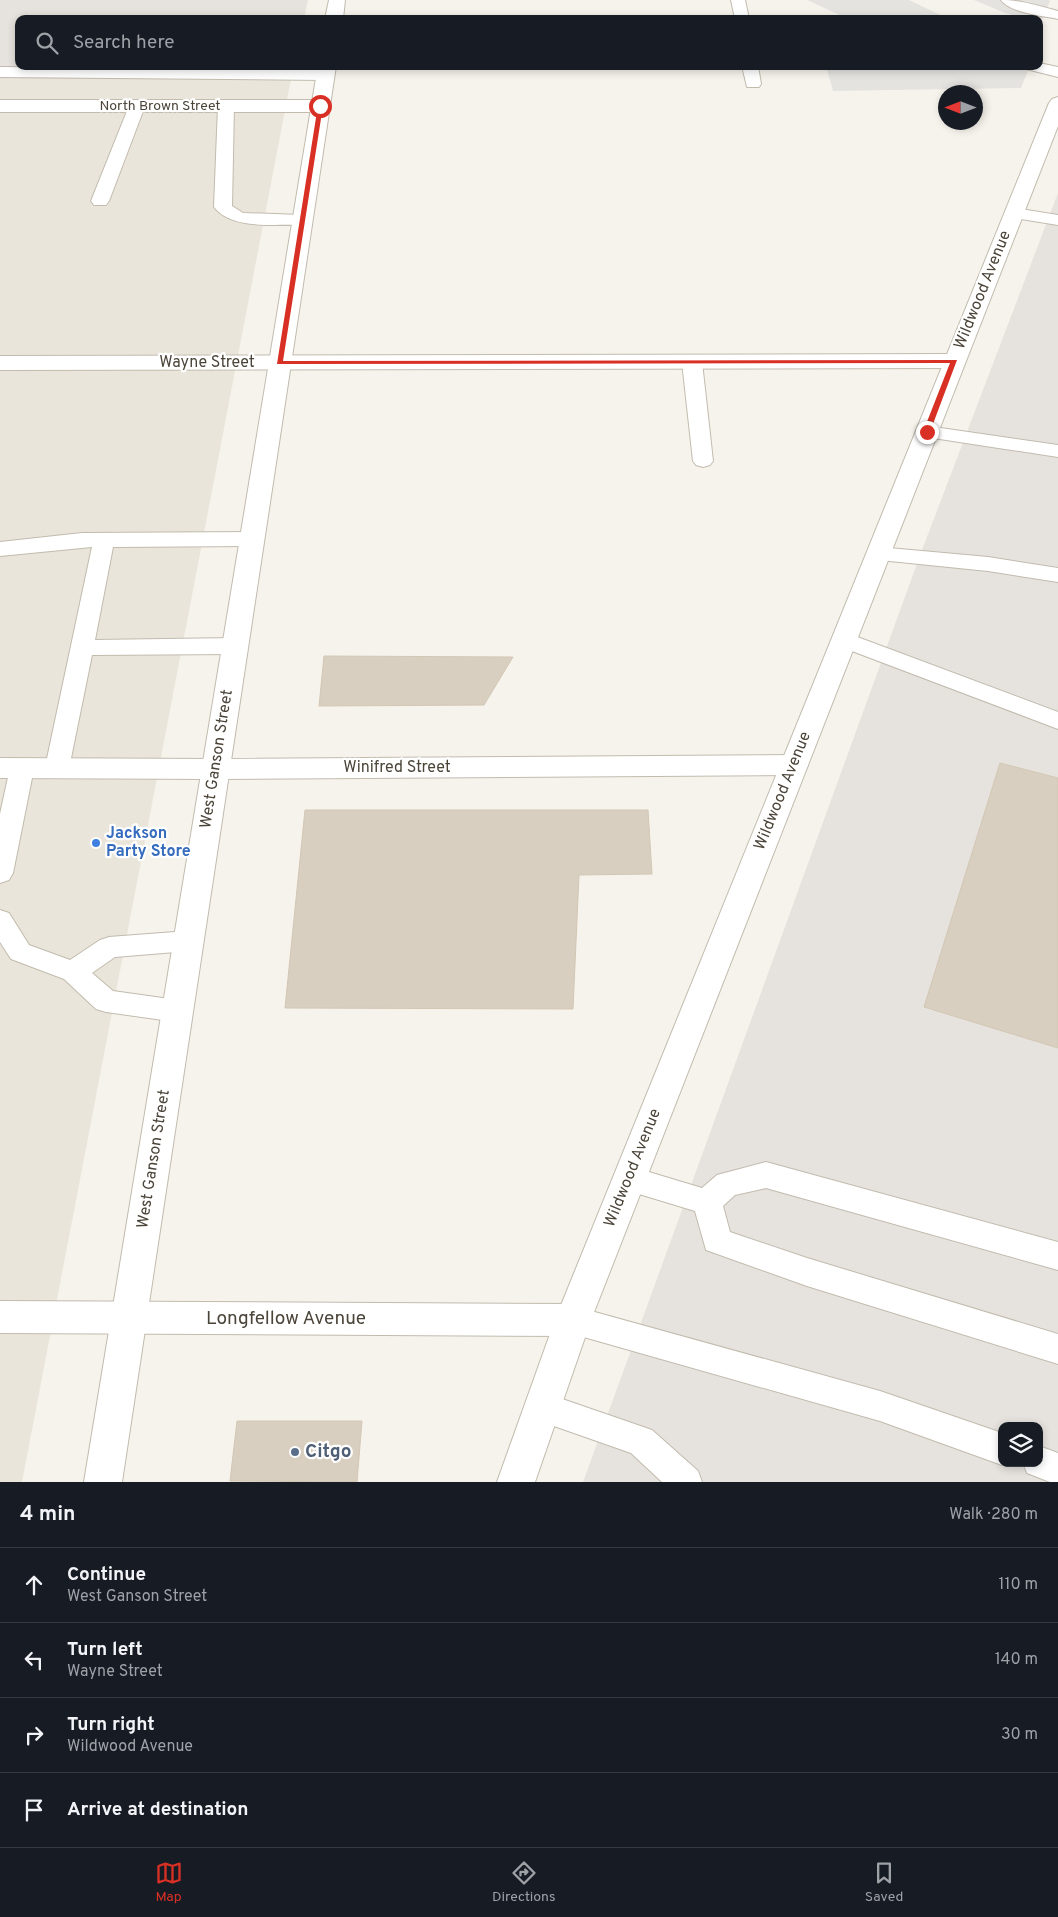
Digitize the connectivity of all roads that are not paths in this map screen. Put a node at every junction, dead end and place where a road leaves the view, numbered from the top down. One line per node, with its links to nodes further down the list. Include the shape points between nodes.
1 (337, 0): 4 (street)
2 (738, 0): 5 (lane)
3 (1008, 0): 6 (lane, via 1025,8)
4 (335, 15)
5 (741, 15)
6 (1058, 15)
7 (1043, 69): 11 (lane)
8 (326, 70): 10 (lane); 16 (street, West Ganson Street)
9 (751, 70): 12 (lane)
10 (0, 72)
11 (1058, 72)
12 (753, 84)
13 (0, 106): 14 (street, North Brown Street)
14 (137, 106): 15 (street, North Brown Street); 18 (lane)
15 (226, 106): 16 (street, North Brown Street); 20 (lane, via 223,207 242,218)
16 (320, 106): 20 (street, West Ganson Street)
17 (1057, 107): 19 (street, Wildwood Avenue)
18 (100, 202)
19 (1014, 213): 21 (lane); 22 (street, Wildwood Avenue)
20 (302, 220): 25 (street, West Ganson Street)
21 (1058, 220)
22 (954, 361): 23 (street, Wayne Street); 26 (street, Wildwood Avenue)
23 (692, 362): 25 (street, Wayne Street); 28 (lane)
24 (0, 363): 25 (street, Wayne Street)
25 (280, 363): 29 (street, West Ganson Street)
26 (927, 432): 27 (lane); 32 (street, Wildwood Avenue)
27 (1058, 451)
28 (703, 461)
29 (252, 539): 30 (lane); 35 (street, West Ganson Street)
30 (104, 540): 31 (lane); 36 (lane)
31 (0, 549)
32 (878, 554): 33 (lane); 34 (street, Wildwood Avenue)
33 (1058, 574)
34 (844, 640): 37 (lane); 38 (street, Wildwood Avenue)
35 (235, 646): 36 (lane); 41 (street, West Ganson Street)
36 (81, 648): 40 (lane)
37 (1058, 721)
38 (794, 765): 41 (street, Winifred Street); 47 (street, Wildwood Avenue)
39 (11, 768): 40 (street, Winifred Street); 42 (lane)
40 (58, 768): 41 (street, Winifred Street)
41 (215, 769): 44 (street, West Ganson Street)
42 (0, 873)
43 (0, 920): 45 (lane, via 20,952)
44 (188, 941): 45 (lane, via 109,947); 46 (street, West Ganson Street)
45 (73, 972): 46 (lane, via 106,1000)
46 (177, 1011): 51 (street, West Ganson Street)
47 (629, 1179): 48 (lane); 52 (street, Wildwood Avenue)
48 (707, 1202): 49 (lane, via 727,1184 766,1175); 53 (lane, via 717,1241)
49 (1058, 1256)
50 (0, 1318): 51 (street, Longfellow Avenue)
51 (128, 1319): 52 (street, Longfellow Avenue); 58 (street, West Ganson Street)
52 (573, 1320): 54 (street, Wildwood Avenue); 55 (lane, via 880,1406)
53 (1058, 1349)
54 (542, 1406): 59 (street, Wildwood Avenue); 60 (lane, via 642,1440)
55 (998, 1448)
56 (1043, 1463): 57 (lane)
57 (1058, 1469)
58 (103, 1482)
59 (516, 1482)
60 (686, 1482)

